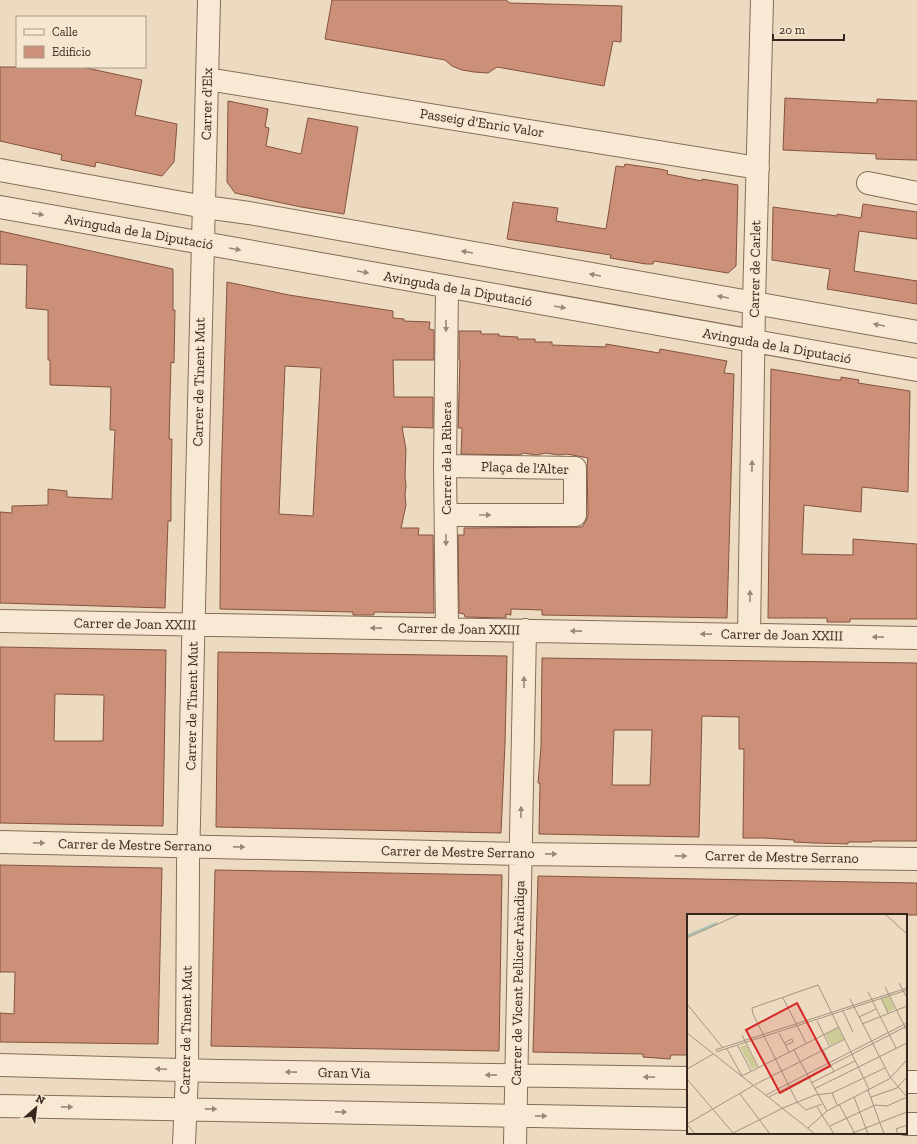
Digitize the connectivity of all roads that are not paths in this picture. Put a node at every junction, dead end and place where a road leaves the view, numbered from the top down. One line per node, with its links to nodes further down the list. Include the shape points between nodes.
1 (209, 0): 3 (street, Carrer d'Elx)
2 (762, 0): 4 (street, Carrer de Carlet)
3 (207, 79): 4 (street, Passeig d'Enric Valor); 8 (street, Carrer d'Elx)
4 (758, 168): 12 (street, Carrer de Carlet)
5 (0, 170): 8 (street)
6 (868, 183): 7 (street)
7 (917, 193)
8 (205, 207): 10 (street, Carrer d'Elx); 12 (street, one-way to 8, via 257,214)
9 (0, 208): 10 (street, Avinguda de la Diputació, one-way to 10)
10 (203, 244): 11 (street, Avinguda de la Diputació, one-way to 11); 19 (street, Carrer de Tinent Mut)
11 (447, 287): 14 (street, Avinguda de la Diputació, one-way to 14); 16 (street, Carrer de la Ribera, one-way to 16)
12 (754, 303): 13 (street, one-way to 12); 14 (street, Carrer de Carlet)
13 (917, 332)
14 (754, 341): 15 (street, Avinguda de la Diputació); 22 (street, Carrer de Carlet, one-way to 14)
15 (917, 370)
16 (445, 466): 17 (street, Carrer de la Ribera); 17 (street, Plaça de l'Alter, one-way to 16, via 575,515 575,468)
17 (446, 514): 20 (street, Carrer de la Ribera, one-way to 20)
18 (0, 621): 19 (street, Carrer de Joan XXIII)
19 (194, 625): 20 (street, Carrer de Joan XXIII, one-way to 19); 25 (street, Carrer de Tinent Mut)
20 (447, 629): 21 (street, Carrer de Joan XXIII)
21 (525, 630): 22 (street, Carrer de Joan XXIII, one-way to 21); 26 (street, Carrer de Vicent Pellicer Aràndiga, one-way to 21)
22 (749, 634): 23 (street, Carrer de Joan XXIII, one-way to 22)
23 (917, 638)
24 (0, 842): 25 (street, Carrer de Mestre Serrano, one-way to 25)
25 (189, 846): 26 (street, Carrer de Mestre Serrano, one-way to 26); 29 (street, Carrer de Tinent Mut)
26 (520, 854): 27 (street, Carrer de Mestre Serrano, one-way to 27); 30 (street, Carrer de Vicent Pellicer Aràndiga)
27 (917, 859)
28 (0, 1065): 29 (street, Gran Via, one-way to 28)
29 (187, 1070): 30 (street, Gran Via, one-way to 29); 33 (street, Carrer de Tinent Mut)
30 (516, 1075): 31 (street, Gran Via, one-way to 30); 34 (street, Carrer de Vicent Pellicer Aràndiga)
31 (687, 1078)
32 (0, 1106): 33 (street, one-way to 33)
33 (185, 1109): 34 (street, one-way to 34); 36 (street, Carrer de Tinent Mut)
34 (514, 1116): 35 (street, one-way to 35); 37 (street, Carrer de Vicent Pellicer Aràndiga)
35 (687, 1119)
36 (184, 1144)
37 (514, 1144)

